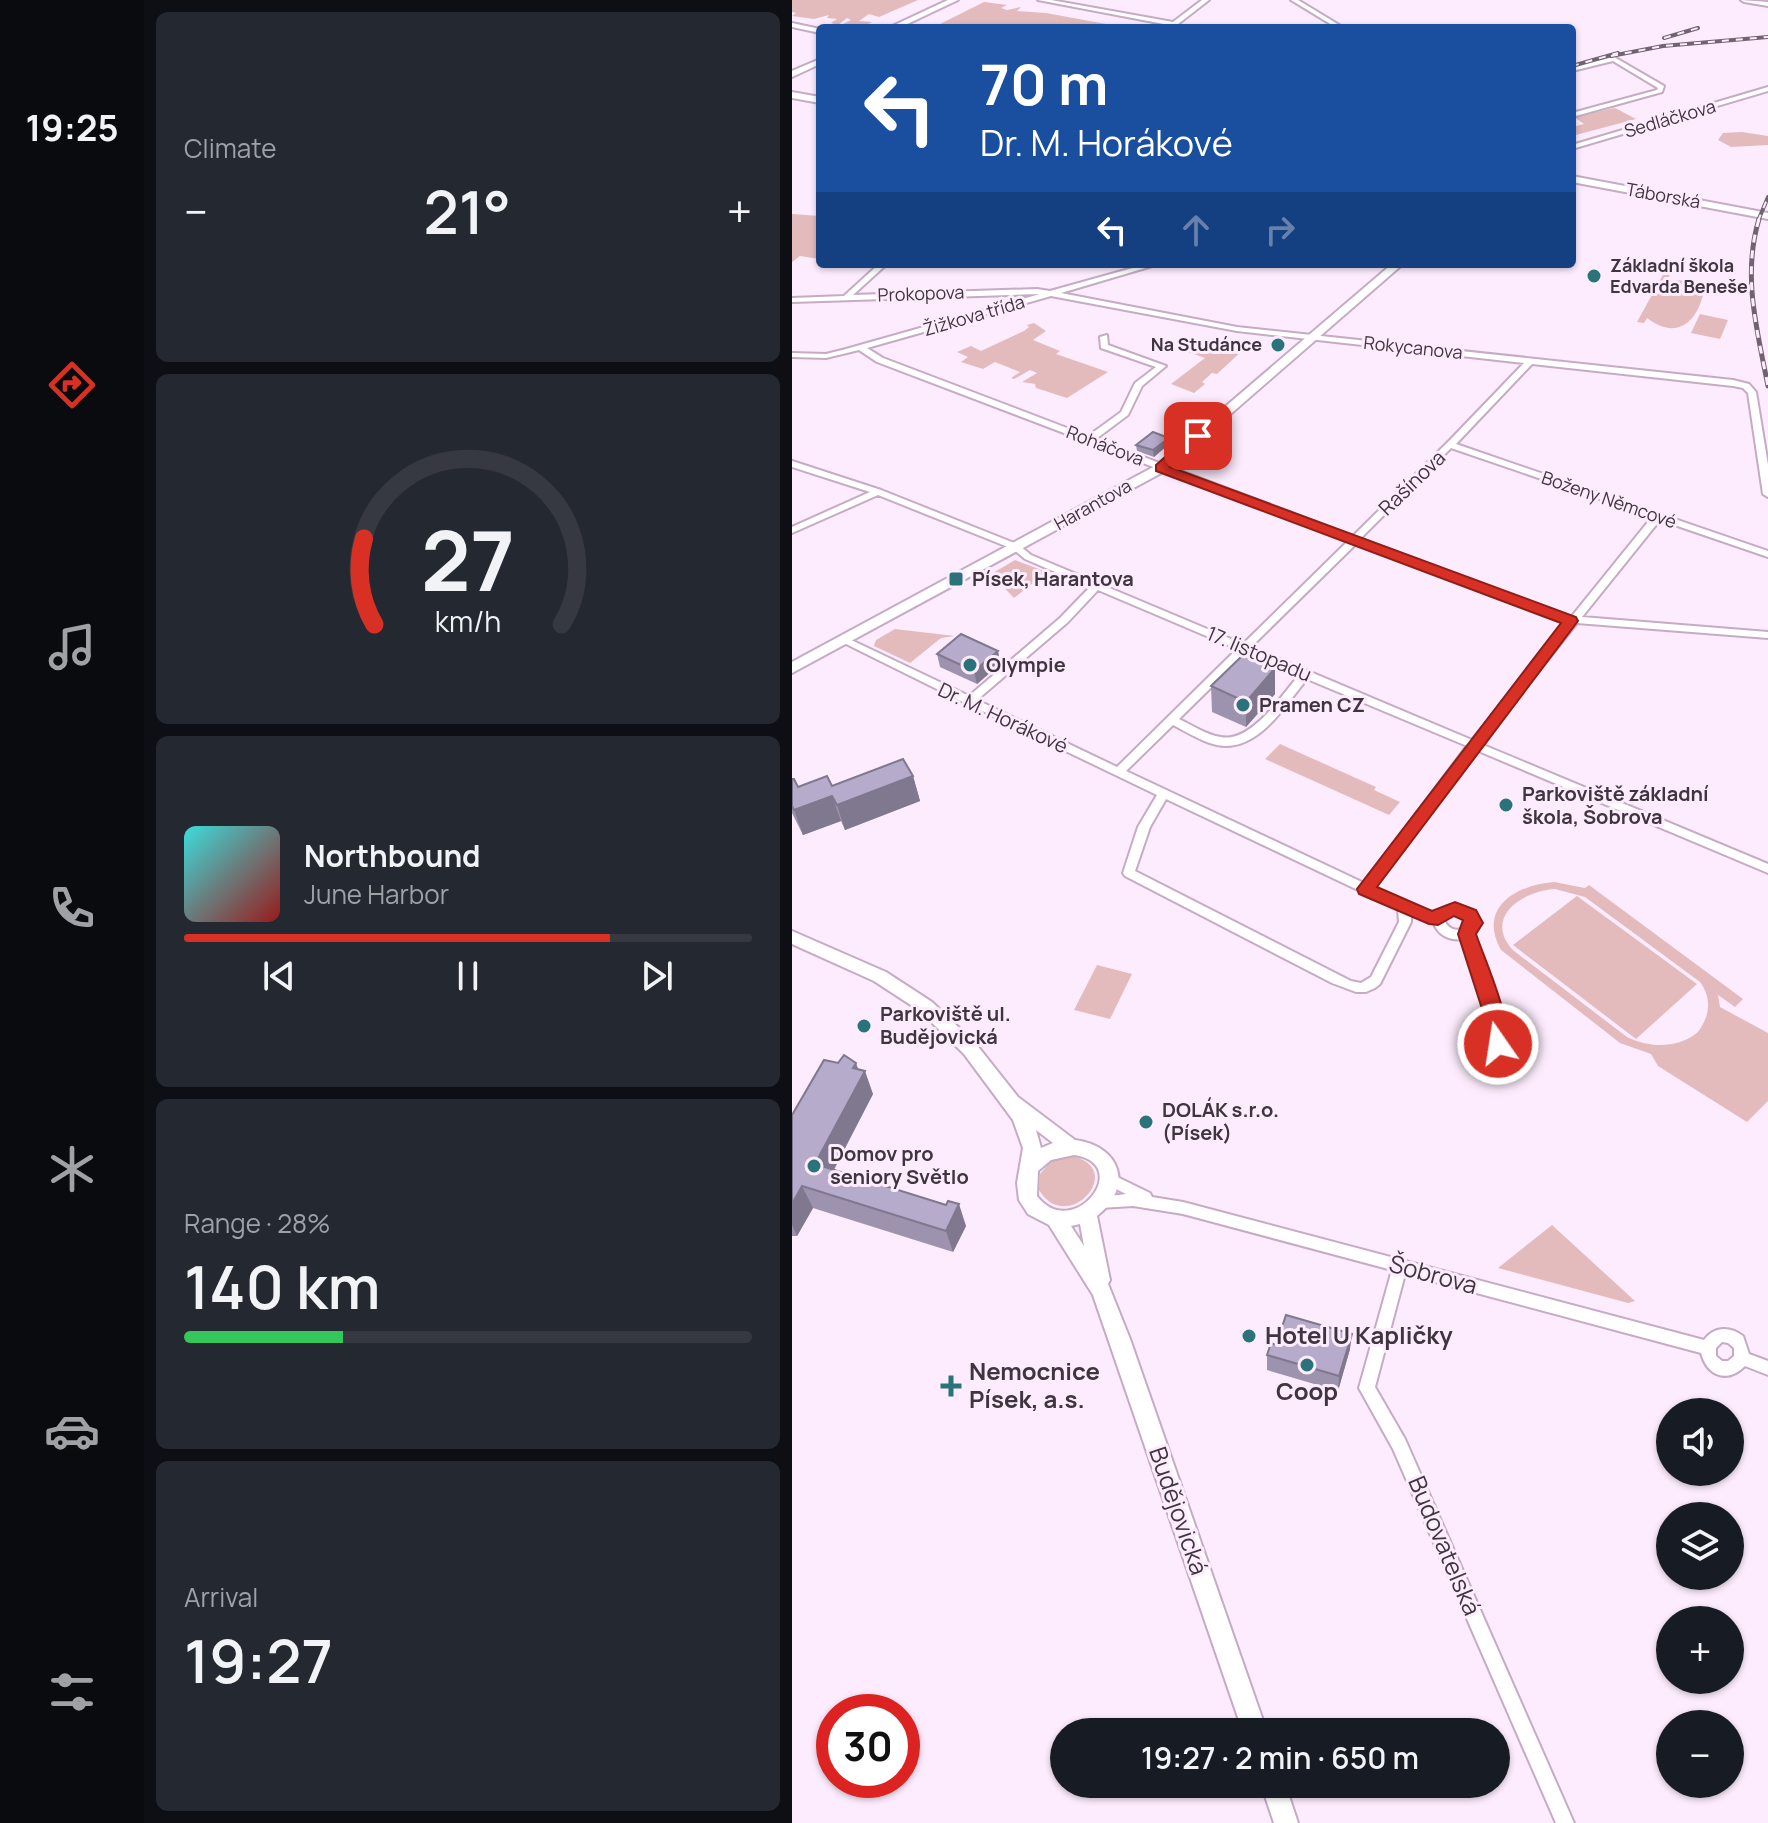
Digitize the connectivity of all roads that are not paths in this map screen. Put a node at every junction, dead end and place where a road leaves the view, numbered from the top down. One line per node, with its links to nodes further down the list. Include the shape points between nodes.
1 (954, 0): 7 (street)
2 (1041, 0): 8 (street)
3 (1206, 0): 9 (street)
4 (1294, 0): 10 (street)
5 (1744, 0): 6 (street)
6 (1768, 4)
7 (901, 24)
8 (1161, 24)
9 (1174, 24)
10 (1334, 24)
11 (792, 25): 12 (street)
12 (816, 30)
13 (816, 63): 15 (street)
14 (1576, 73): 19 (street, via 1614,59 1662,87)
15 (792, 74)
16 (1768, 89): 20 (street, Sedláčkova)
17 (792, 95): 18 (main road)
18 (816, 99)
19 (1576, 114)
20 (1576, 146)
21 (1576, 180): 22 (main road, Táborská)
22 (1768, 215)
23 (879, 268): 29 (street)
24 (1141, 268): 26 (street, Žižkova třída)
25 (1393, 268): 33 (street, Harantova)
26 (1080, 286): 28 (street, Žižkova třída); 31 (street)
27 (1020, 291): 28 (street, Prokopova); 29 (street, Prokopova); 32 (street, via 1026,296)
28 (1050, 294): 31 (street, Rokycanova); 32 (street, Žižkova třída)
29 (847, 297): 30 (street, Prokopova)
30 (792, 300)
31 (1080, 300): 33 (street, Rokycanova, via 1237,329)
32 (1023, 303): 35 (street, Žižkova třída)
33 (1314, 336): 37 (street, Rokycanova); 41 (street, Harantova)
34 (1104, 337): 38 (street, via 1104,346 1162,366 1138,385 1125,413)
35 (861, 348): 36 (street, Žižkova třída, via 826,356); 38 (street, Roháčova)
36 (792, 355)
37 (1531, 360): 39 (street, Rašínova); 43 (street, Rokycanova, via 1746,386 1752,392)
38 (1088, 440): 41 (street, Roháčova)
39 (1450, 445): 44 (street, Boženy Němcové); 46 (street, Rašínova)
40 (792, 464): 42 (street, 17. listopadu)
41 (1161, 468): 46 (street, Roháčova); 47 (street, Harantova)
42 (878, 492): 45 (street); 47 (street, 17. listopadu)
43 (1768, 494)
44 (1658, 516): 48 (street, Boženy Němcové); 50 (street)
45 (792, 530)
46 (1353, 541): 50 (street, Roháčova); 53 (street, Rašínova)
47 (1016, 547): 49 (street, 17. listopadu); 52 (street, Harantova)
48 (1768, 554)
49 (1097, 586): 53 (street, 17. listopadu); 56 (street)
50 (1570, 621): 51 (street, Roháčova); 58 (street)
51 (1768, 635)
52 (843, 640): 54 (street, Harantova); 56 (street, Dr. M. Horákové)
53 (1245, 649): 55 (street, 17. listopadu); 57 (street, Rašínova)
54 (792, 668)
55 (1305, 675): 57 (street, via 1261,726 1229,743); 58 (street, 17. listopadu)
56 (968, 702): 59 (street, Dr. M. Horákové)
57 (1173, 720): 59 (street, Rašínova)
58 (1474, 745): 61 (street, 17. listopadu); 62 (street)
59 (1119, 772): 60 (street, Dr. M. Horákové)
60 (1163, 794): 62 (street, Dr. M. Horákové); 63 (street, via 1144,827 1129,873 1360,989 1368,988 1381,970 1405,922)
61 (1768, 869)
62 (1366, 889): 63 (street, Dr. M. Horákové)
63 (1404, 907): 64 (street, Dr. M. Horákové)
64 (1438, 918): 65 (street, Dr. M. Horákové, via 1449,934); 65 (street, Dr. M. Horákové, via 1450,910 1466,912 1473,923)
65 (1467, 934): 67 (street, Dr. M. Horákové, via 1495,1018 1498,1044)
66 (792, 937): 68 (street, Budějovická, via 901,986 944,1019)
67 (1484, 1060)
68 (1009, 1097): 69 (street, Budějovická); 70 (street, Budějovická, via 1030,1136)
69 (1069, 1145): 70 (street, via 1054,1148); 71 (street, Budějovická, via 1093,1152)
70 (1031, 1165): 74 (street, Budějovická, via 1025,1179 1031,1205)
71 (1109, 1179): 72 (street, Šobrova); 73 (street)
72 (1159, 1203): 73 (street, Šobrova, via 1118,1200); 75 (street, Šobrova)
73 (1094, 1208): 74 (street); 76 (street, Budějovická)
74 (1056, 1219): 76 (street, Budějovická)
75 (1400, 1266): 77 (street, Šobrova); 83 (street, Budovatelská, via 1367,1388 1399,1444)
76 (1101, 1290): 80 (street, Budějovická)
77 (1707, 1348): 78 (street, via 1714,1363 1724,1368 1735,1367); 78 (street, via 1712,1338 1729,1337 1739,1345)
78 (1742, 1358): 79 (street)
79 (1768, 1368)
80 (1250, 1718)
81 (1278, 1798): 82 (street)
82 (1286, 1823)
83 (1565, 1823)

